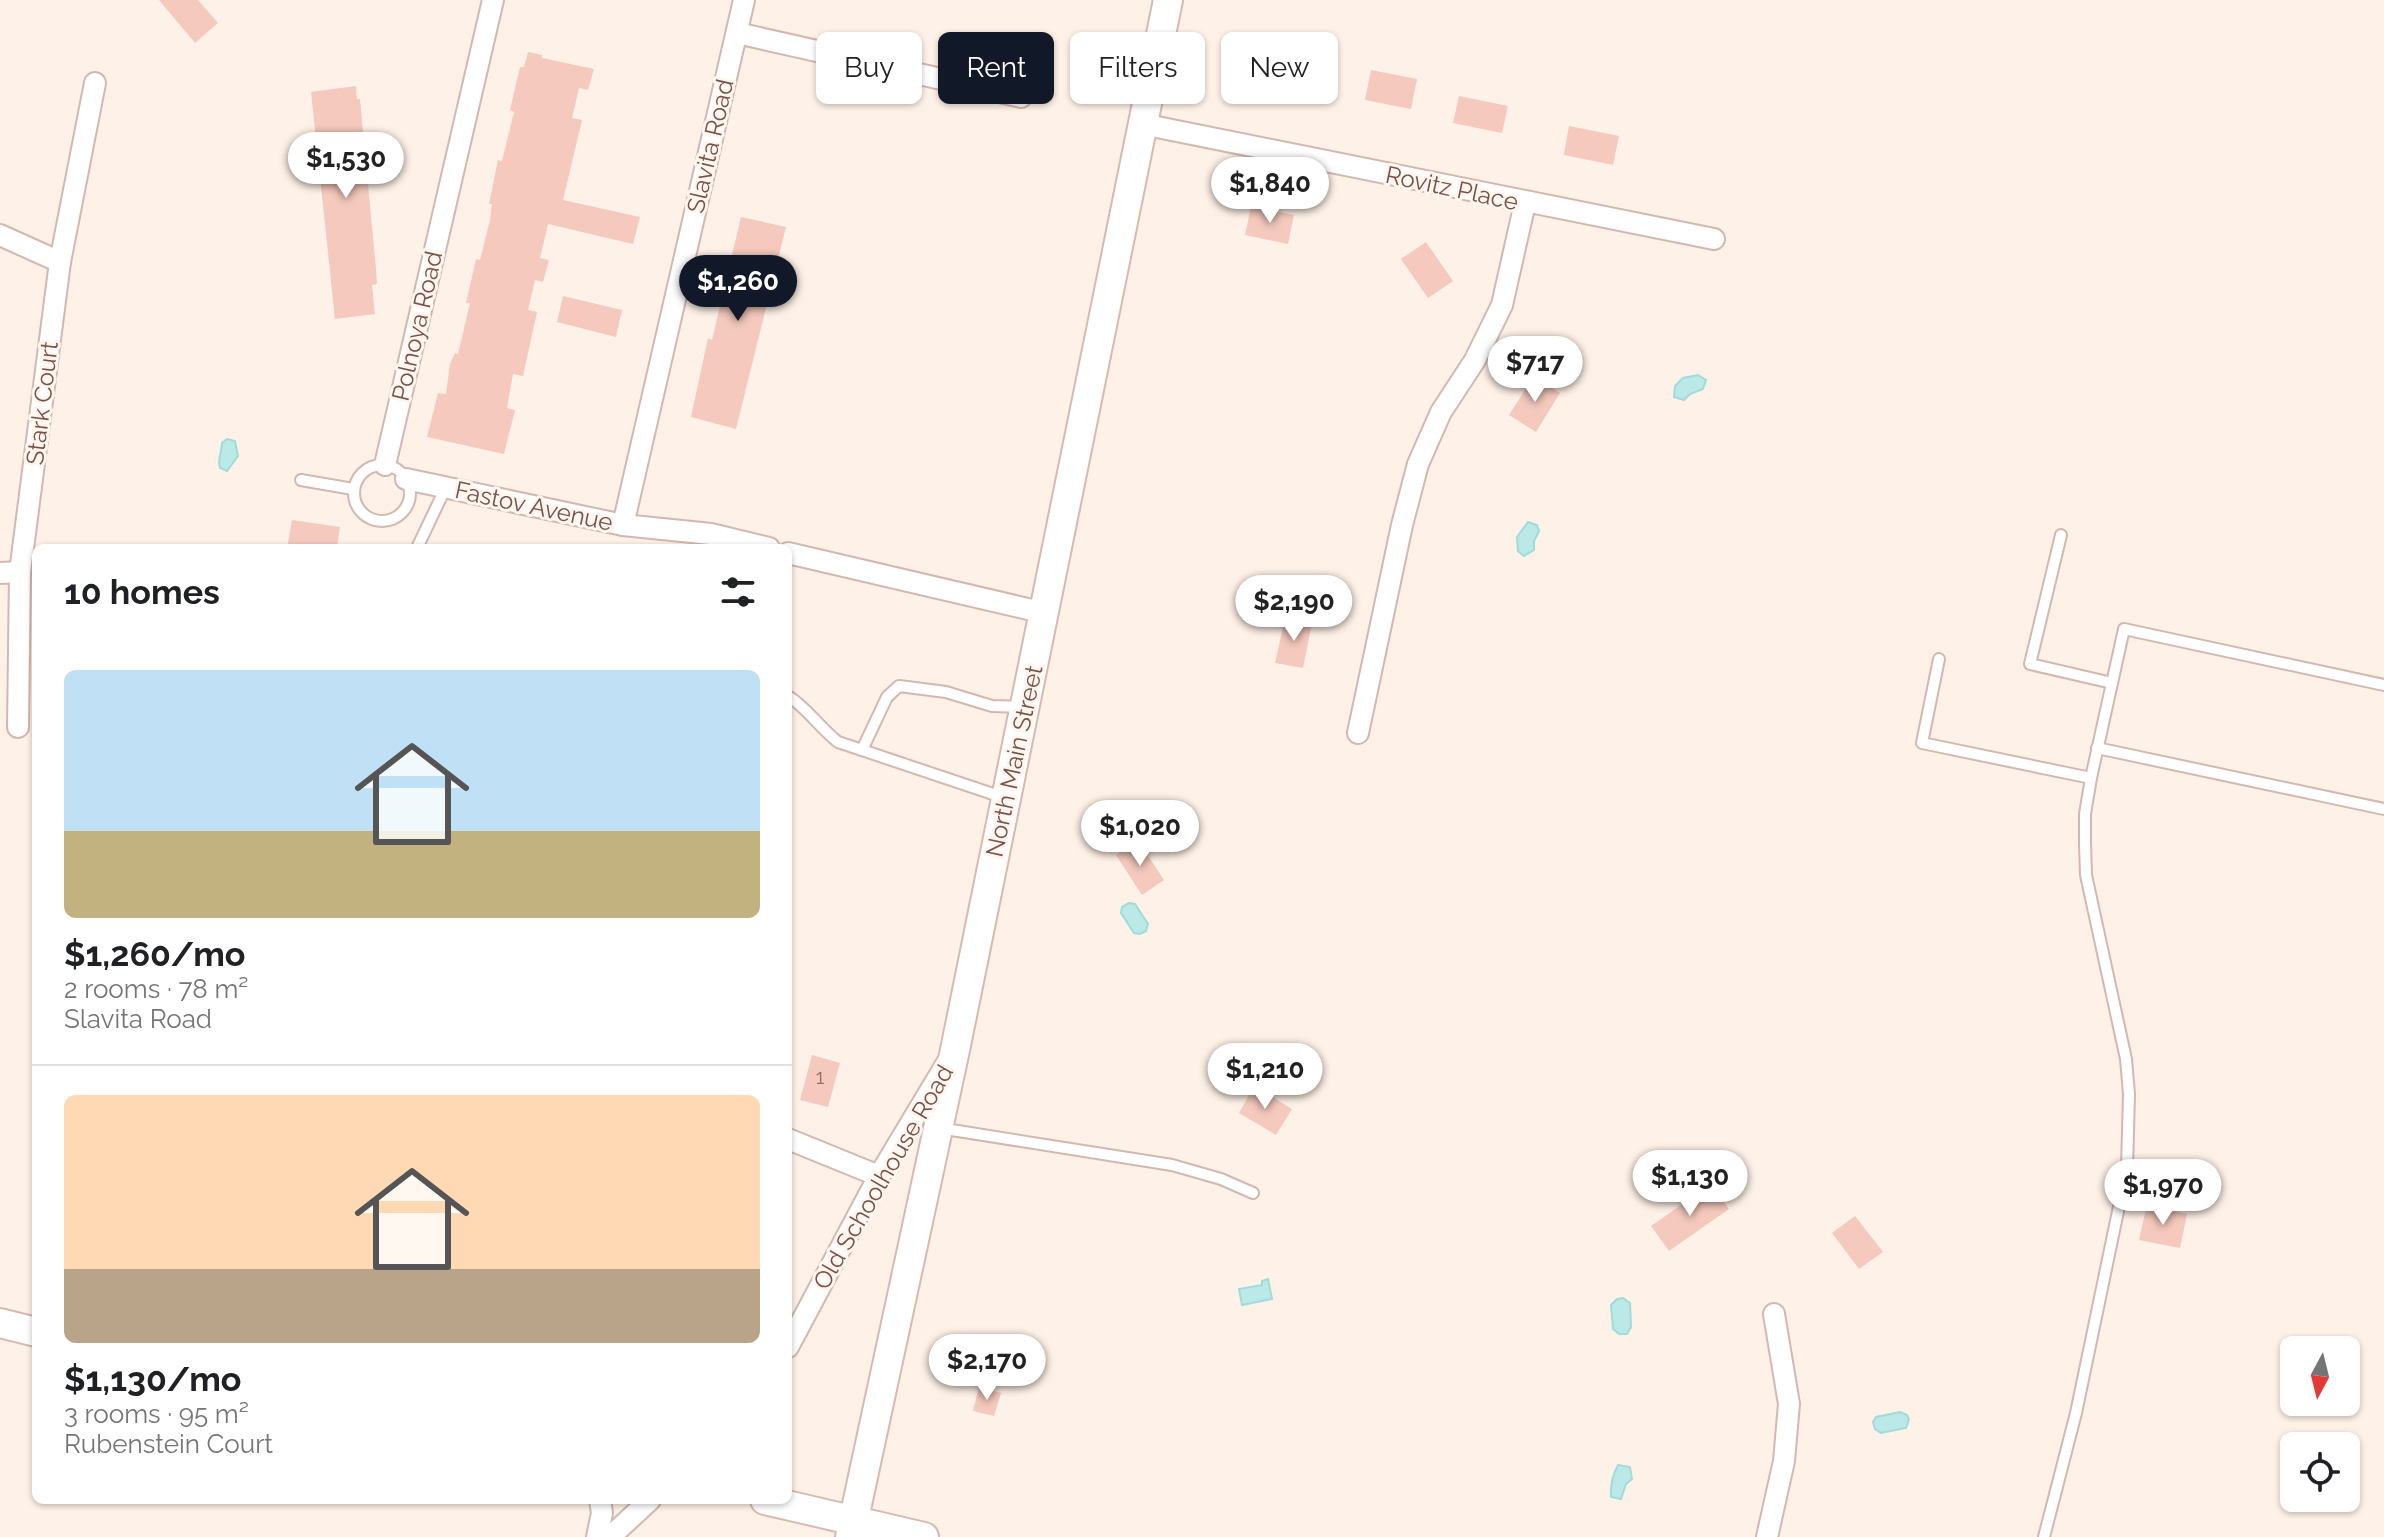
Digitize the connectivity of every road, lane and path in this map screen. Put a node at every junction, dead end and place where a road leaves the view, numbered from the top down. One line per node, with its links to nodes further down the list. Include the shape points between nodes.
1 (493, 0): 12 (street, Polnoya Road)
2 (744, 0): 4 (street, Slavita Road)
3 (1168, 0): 7 (main road, North Main Street)
4 (737, 33): 5 (street); 17 (street, Slavita Road)
5 (938, 78)
6 (95, 83): 11 (street, Stark Court)
7 (1142, 124): 8 (street, Rovitz Place); 23 (main road, North Main Street)
8 (1525, 203): 10 (street, Rovitz Place); 30 (street, via 1502,305 1418,464)
9 (0, 235): 11 (street)
10 (1714, 239)
11 (60, 262): 22 (street, Stark Court)
12 (385, 465): 13 (lane); 16 (lane, via 368,468)
13 (406, 479): 15 (street, Fastov Avenue); 16 (lane, via 410,499 400,515 381,522 363,515)
14 (301, 480): 16 (lane)
15 (446, 487): 17 (street, Fastov Avenue); 19 (lane)
16 (353, 489)
17 (623, 525): 20 (street, Fastov Avenue)
18 (2061, 535): 25 (lane, via 2030,664)
19 (419, 544)
20 (752, 544)
21 (792, 554): 23 (street)
22 (10, 572): 29 (street, Stark Court)
23 (1045, 613): 28 (main road, North Main Street)
24 (1939, 659): 33 (lane, via 1922,743)
25 (2112, 683): 26 (lane, via 2124,629); 31 (lane)
26 (2384, 685)
27 (792, 698): 32 (lane, via 838,742)
28 (1025, 707): 32 (lane, via 992,706 946,692 899,686 887,697); 34 (main road, North Main Street)
29 (18, 727)
30 (1358, 733)
31 (2097, 748): 33 (lane); 35 (lane)
32 (862, 750): 34 (lane)
33 (2091, 778): 53 (lane, via 2085,814 2086,875 2126,1059 2127,1168 2076,1413)
34 (1007, 799): 36 (main road, North Main Street)
35 (2384, 809)
36 (955, 1050): 37 (main road, North Main Street); 39 (street, Old Schoolhouse Road)
37 (939, 1128): 40 (lane, via 1172,1165); 48 (main road, North Main Street)
38 (792, 1141): 39 (street)
39 (879, 1176): 44 (street, Old Schoolhouse Road)
40 (1253, 1193)
41 (1774, 1314): 52 (street, via 1789,1404 1784,1461)
42 (0, 1323): 43 (main road)
43 (32, 1331)
44 (792, 1339)
45 (601, 1504): 49 (street)
46 (646, 1504): 50 (street)
47 (777, 1504): 48 (main road)
48 (852, 1529): 51 (main road)
49 (597, 1537)
50 (610, 1537)
51 (924, 1537)
52 (1767, 1537)
53 (2044, 1537)

